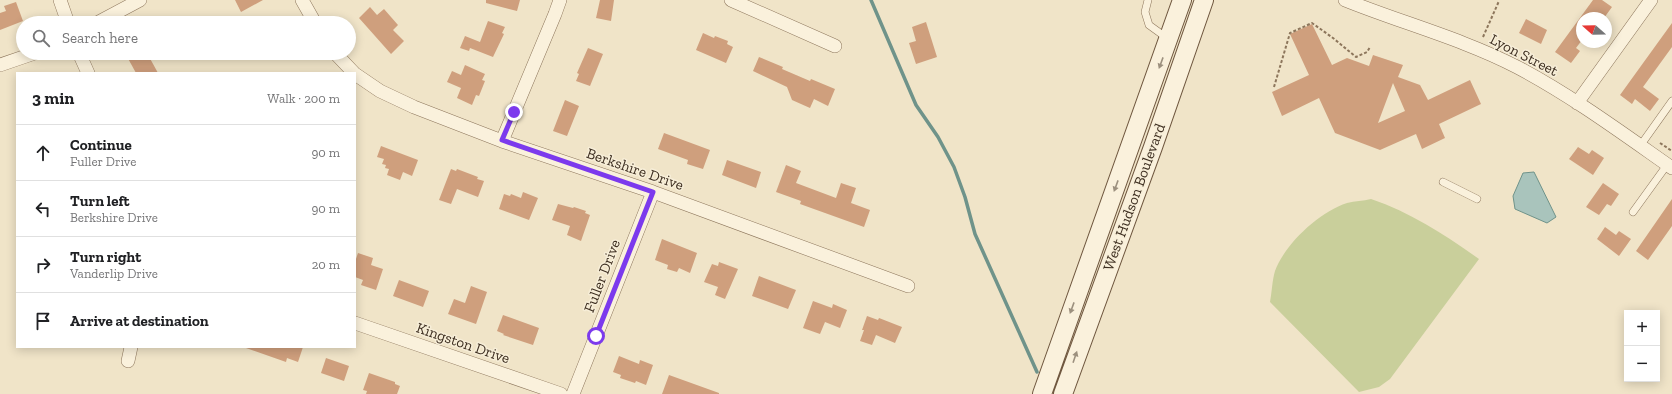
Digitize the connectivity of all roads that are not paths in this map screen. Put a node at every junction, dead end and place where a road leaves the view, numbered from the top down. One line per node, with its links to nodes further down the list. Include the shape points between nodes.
1 (60, 0): 12 (street)
2 (140, 0): 13 (street)
3 (302, 0): 14 (street)
4 (560, 0): 26 (street)
5 (731, 0): 16 (street)
6 (1148, 0): 15 (lane, via 1145,12 1148,25)
7 (1182, 0): 15 (main road, West Hudson Boulevard)
8 (1204, 0): 40 (main road, West Hudson Boulevard, one-way to 8)
9 (1345, 0): 11 (street, Lyon Street)
10 (1651, 0): 25 (street)
11 (1368, 4): 25 (street, Lyon Street, via 1493,56 1528,73)
12 (66, 16)
13 (110, 16)
14 (311, 16)
15 (1169, 39): 39 (main road, West Hudson Boulevard, one-way to 39)
16 (835, 46)
17 (16, 60): 20 (street)
18 (82, 60): 21 (street)
19 (341, 60): 22 (street, Berkshire Drive)
20 (0, 65)
21 (88, 72)
22 (352, 72)
23 (356, 75): 26 (street, Berkshire Drive, via 380,91 414,107)
24 (1672, 100): 27 (lane)
25 (1577, 103): 27 (street, Lyon Street)
26 (502, 140): 30 (street, Berkshire Drive)
27 (1640, 146): 28 (street, Lyon Street)
28 (1670, 167): 32 (lane)
29 (1443, 182): 31 (lane)
30 (653, 192): 33 (street, Berkshire Drive); 38 (street, Fuller Drive)
31 (1477, 199)
32 (1633, 212)
33 (908, 286)
34 (356, 323): 37 (street, Kingston Drive)
35 (131, 348): 36 (street)
36 (128, 361)
37 (561, 394)
38 (573, 394)
39 (1042, 394)
40 (1063, 394)

